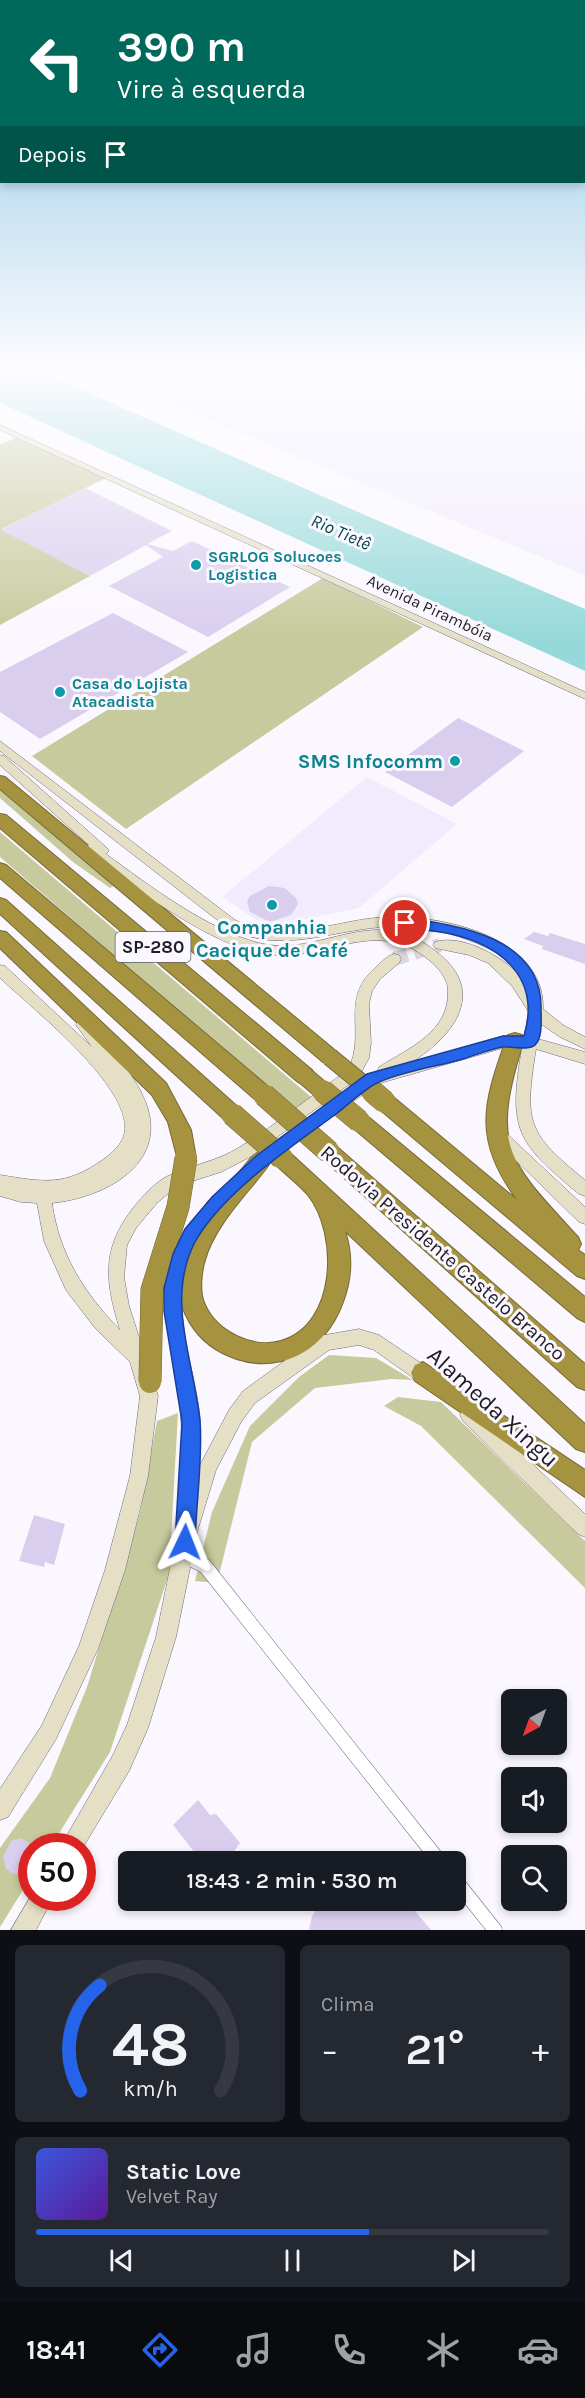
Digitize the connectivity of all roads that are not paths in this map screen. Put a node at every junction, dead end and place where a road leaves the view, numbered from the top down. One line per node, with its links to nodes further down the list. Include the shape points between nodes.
1 (66, 457): 2 (main road, Avenida Pirambóia)
2 (585, 696)
3 (0, 745): 18 (main road, via 230,923 252,934 289,935 388,922 449,928 494,945 513,958 535,992)
4 (0, 759): 11 (main road)
5 (0, 781): 7 (highway)
6 (0, 807): 10 (highway)
7 (33, 809): 11 (main road); 33 (highway, bridge)
8 (0, 819): 10 (highway, SP-280)
9 (0, 868): 37 (highway, Rodovia Presidente Castelo Branco / SP-280, bridge)
10 (62, 871): 34 (highway, SP-280, bridge)
11 (144, 886): 23 (main road, via 203,922 260,949 290,950 369,935 396,936 435,956 454,984 453,1012 447,1028)
12 (0, 904): 27 (highway, Rodovia Presidente Castelo Branco, bridge)
13 (0, 937): 17 (highway)
14 (440, 945): 18 (main road, via 472,949 498,964 514,978)
15 (394, 959): 35 (main road, via 364,989 364,1048 362,1061 353,1074 245,1152 216,1167 172,1181 130,1223 119,1245 116,1277)
16 (0, 970): 30 (main road, via 113,1081 133,1125 125,1150 102,1170)
17 (70, 1005): 30 (main road, via 127,1082 142,1114 143,1136 135,1155 107,1180 79,1193); 38 (highway, bridge, via 159,1089 186,1138 178,1207 152,1290)
18 (535, 1010): 19 (main road); 20 (main road)
19 (523, 1041): 21 (main road); 23 (main road); 24 (highway, via 497,1105); 29 (main road, via 525,1128 539,1150)
20 (580, 1042): 21 (main road)
21 (562, 1051): 22 (main road)
22 (585, 1058)
23 (372, 1079): 25 (main road)
24 (494, 1127): 31 (main road, via 502,1141); 32 (highway, via 498,1150 518,1187)
25 (261, 1160): 27 (highway, via 194,1258 193,1305 226,1344 267,1355 287,1349 306,1339 331,1307 340,1256 332,1224); 42 (main road, via 217,1202 191,1234 172,1288 191,1422 185,1502)
26 (0, 1182): 30 (main road)
27 (312, 1186): 39 (highway, Rodovia Presidente Castelo Branco)
28 (0, 1189): 30 (main road, via 23,1196)
29 (585, 1189)
30 (43, 1194): 35 (main road, via 50,1235 64,1271 89,1311)
31 (585, 1217)
32 (585, 1261)
33 (585, 1269)
34 (585, 1311)
35 (137, 1357): 38 (main road)
36 (423, 1373): 40 (highway); 41 (main road, Alameda Xingu); 42 (main road, Alameda Xingu, via 379,1343 359,1337 325,1342 249,1397 221,1438)
37 (585, 1379)
38 (150, 1389): 44 (main road, via 139,1476 115,1570 88,1649 49,1732)
39 (585, 1440)
40 (585, 1485)
41 (585, 1527)
42 (188, 1529): 43 (main road)
43 (183, 1555): 45 (main road, via 166,1637 137,1728); 46 (street, via 205,1566)
44 (0, 1809)
45 (80, 1833)
46 (431, 1851)
47 (466, 1894): 50 (street)
48 (34, 1911): 49 (main road)
49 (23, 1930)
50 (495, 1930)

